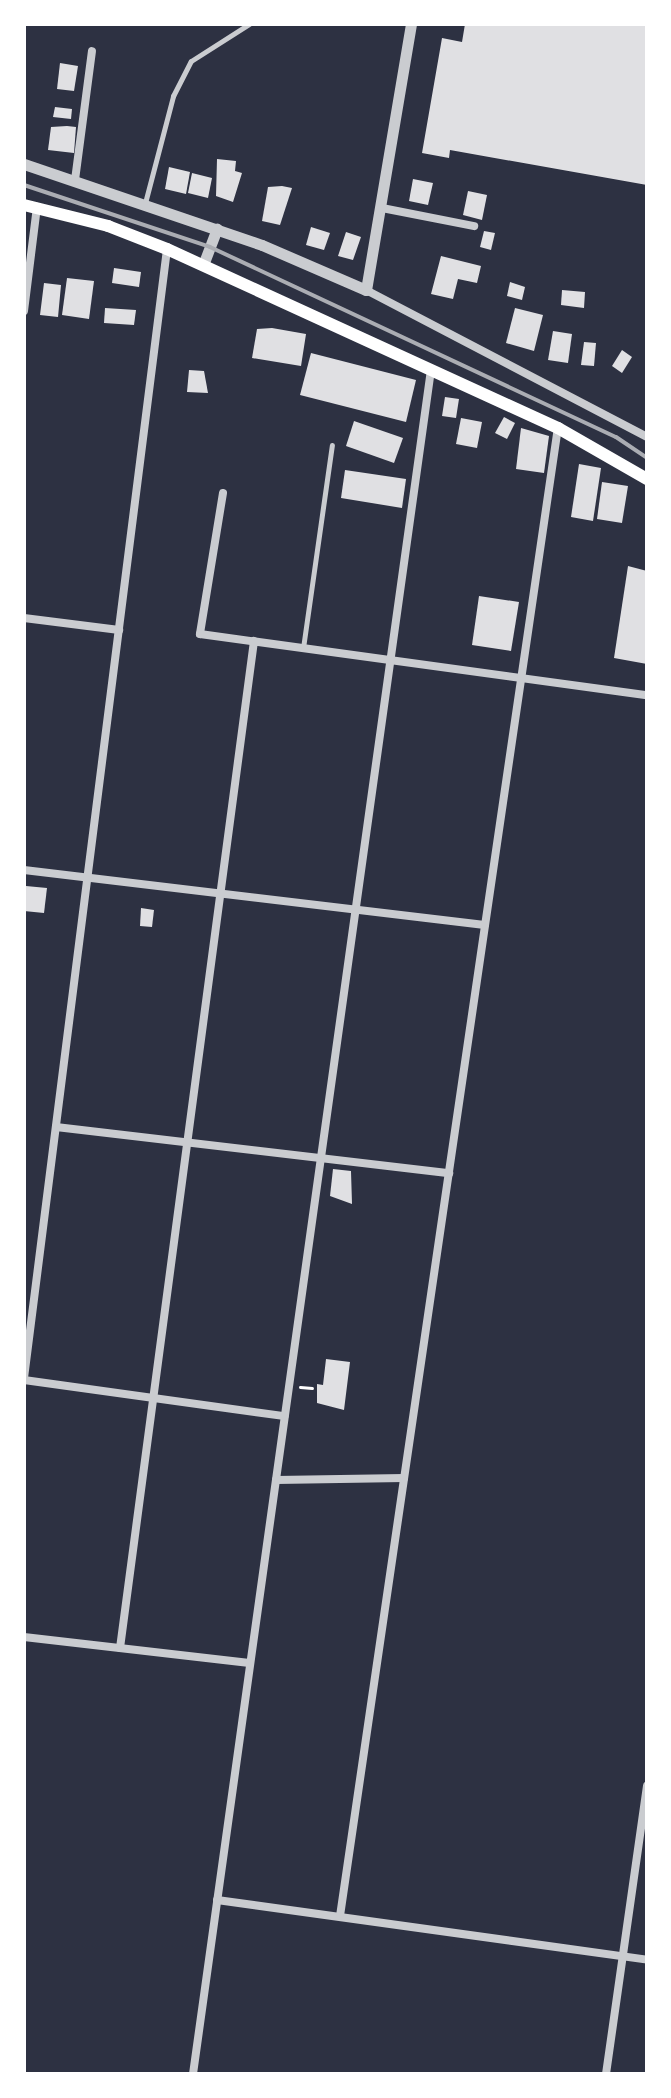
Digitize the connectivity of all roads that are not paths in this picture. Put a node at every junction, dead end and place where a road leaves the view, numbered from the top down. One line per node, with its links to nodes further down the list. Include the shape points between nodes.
1 (249, 24): 6 (lane, via 191,61 173,96)
2 (411, 24): 8 (street)
3 (92, 51): 5 (street)
4 (24, 164): 5 (street)
5 (75, 180): 6 (street)
6 (145, 203): 10 (street)
7 (31, 206): 11 (main road); 14 (street)
8 (382, 208): 9 (street); 13 (street)
9 (474, 226)
10 (217, 229): 12 (street); 13 (street)
11 (167, 249): 12 (main road); 22 (street)
12 (203, 265): 15 (main road)
13 (366, 290): 17 (street)
14 (24, 311)
15 (431, 369): 16 (main road); 25 (street)
16 (558, 428): 19 (main road); 26 (street)
17 (647, 437)
18 (332, 445): 24 (lane)
19 (647, 479)
20 (223, 493): 23 (street, via 200,634)
21 (24, 618): 22 (street)
22 (119, 630): 29 (street)
23 (254, 641): 24 (street); 30 (street)
24 (303, 648): 25 (street)
25 (390, 660): 26 (street); 31 (street)
26 (522, 678): 27 (street); 32 (street)
27 (647, 695)
28 (24, 870): 29 (street)
29 (87, 878): 30 (street); 33 (street)
30 (221, 894): 31 (street); 34 (street)
31 (355, 910): 32 (street); 35 (street)
32 (485, 925): 36 (street)
33 (56, 1127): 34 (street); 37 (street)
34 (188, 1143): 35 (street); 38 (street)
35 (321, 1158): 36 (street); 39 (street)
36 (449, 1173): 40 (street)
37 (24, 1379): 38 (street)
38 (154, 1396): 39 (street); 43 (street)
39 (285, 1416): 41 (street)
40 (404, 1478): 41 (street); 47 (street)
41 (276, 1480): 44 (street)
42 (24, 1637): 43 (street)
43 (120, 1648): 44 (street)
44 (250, 1663): 46 (street)
45 (647, 1786): 48 (street)
46 (217, 1900): 47 (street); 50 (street)
47 (340, 1916): 48 (street)
48 (623, 1957): 49 (street); 51 (street)
49 (647, 1960)
50 (193, 2074)
51 (606, 2074)

